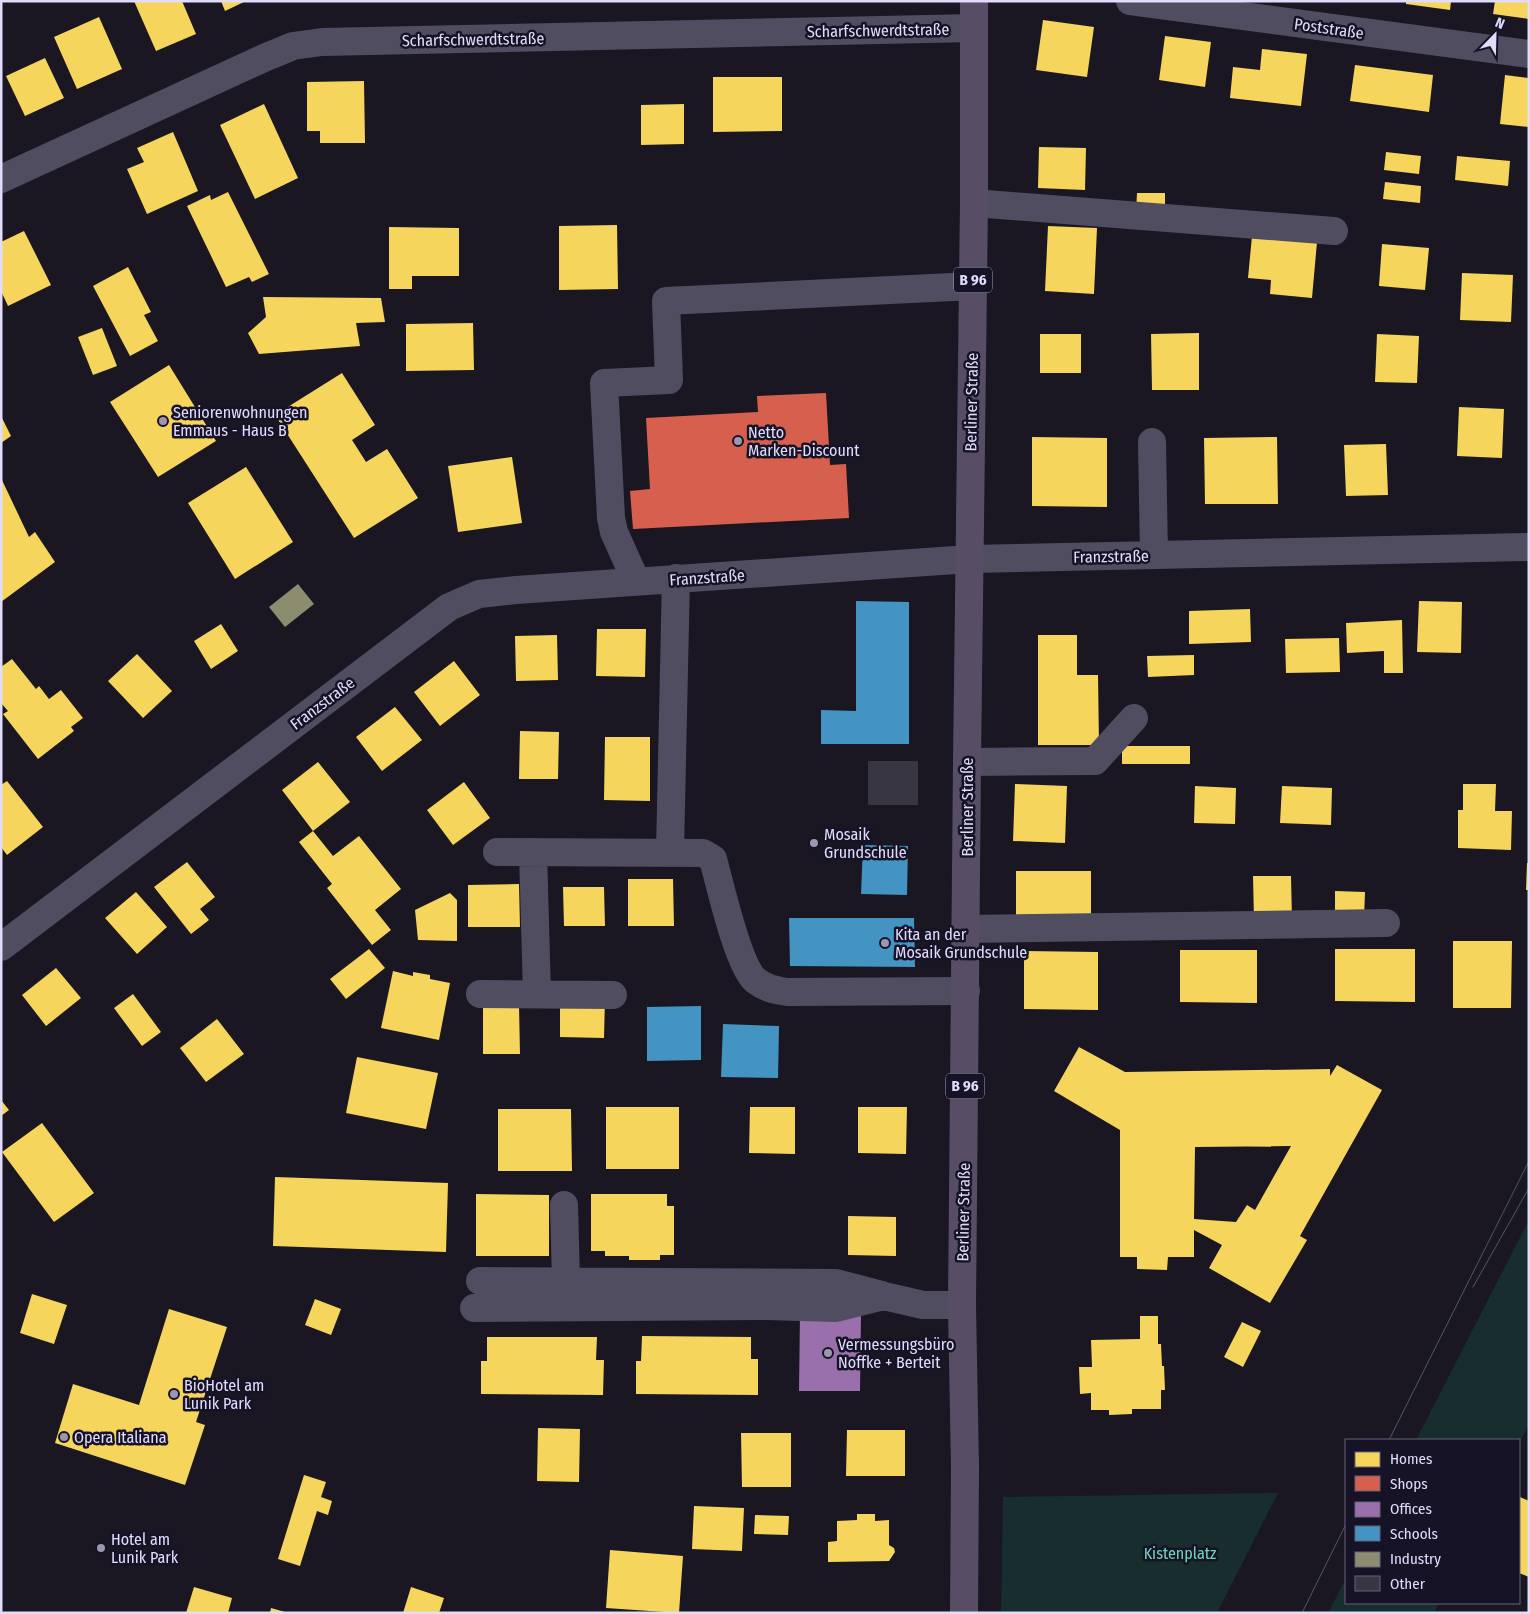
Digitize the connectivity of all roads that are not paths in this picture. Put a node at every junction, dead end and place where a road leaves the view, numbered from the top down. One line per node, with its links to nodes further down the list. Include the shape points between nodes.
1 (974, 1): 3 (main road, Berliner Straße / B 96)
2 (1130, 1): 4 (street, Poststraße)
3 (974, 28): 5 (street, Scharfschwerdtstraße, via 322,42 293,46); 6 (main road, Berliner Straße / B 96)
4 (1529, 54)
5 (1, 179)
6 (974, 203): 7 (street); 8 (main road, Berliner Straße / B 96)
7 (1334, 231)
8 (973, 286): 12 (main road, Berliner Straße / B 96); 14 (street, via 666,301 669,380 604,383 611,518)
9 (1152, 442): 11 (street)
10 (1529, 547): 11 (street, Franzstraße)
11 (1154, 555): 12 (street, Franzstraße)
12 (970, 559): 13 (street, Franzstraße); 16 (main road, Berliner Straße / B 96)
13 (676, 578): 14 (street, Franzstraße); 19 (street)
14 (636, 581): 22 (street, Franzstraße, via 480,594 449,607)
15 (1134, 718): 16 (street, via 1095,761)
16 (967, 762): 21 (main road, Berliner Straße / B 96)
17 (497, 852): 18 (street)
18 (533, 852): 19 (street); 25 (street)
19 (670, 852): 23 (street, via 703,853 713,859 742,961 753,978 766,988 787,992)
20 (1386, 923): 21 (street)
21 (966, 929): 23 (main road, Berliner Straße / B 96)
22 (1, 947)
23 (966, 991): 31 (main road, Berliner Straße / B 96)
24 (480, 994): 25 (street)
25 (537, 994): 26 (street)
26 (613, 995)
27 (564, 1205): 29 (street)
28 (480, 1281): 29 (street)
29 (566, 1281): 30 (street, via 836,1283)
30 (884, 1296): 31 (street, via 923,1305); 32 (street, via 836,1308)
31 (962, 1306): 33 (main road, Berliner Straße / B 96)
32 (474, 1308)
33 (964, 1613)

